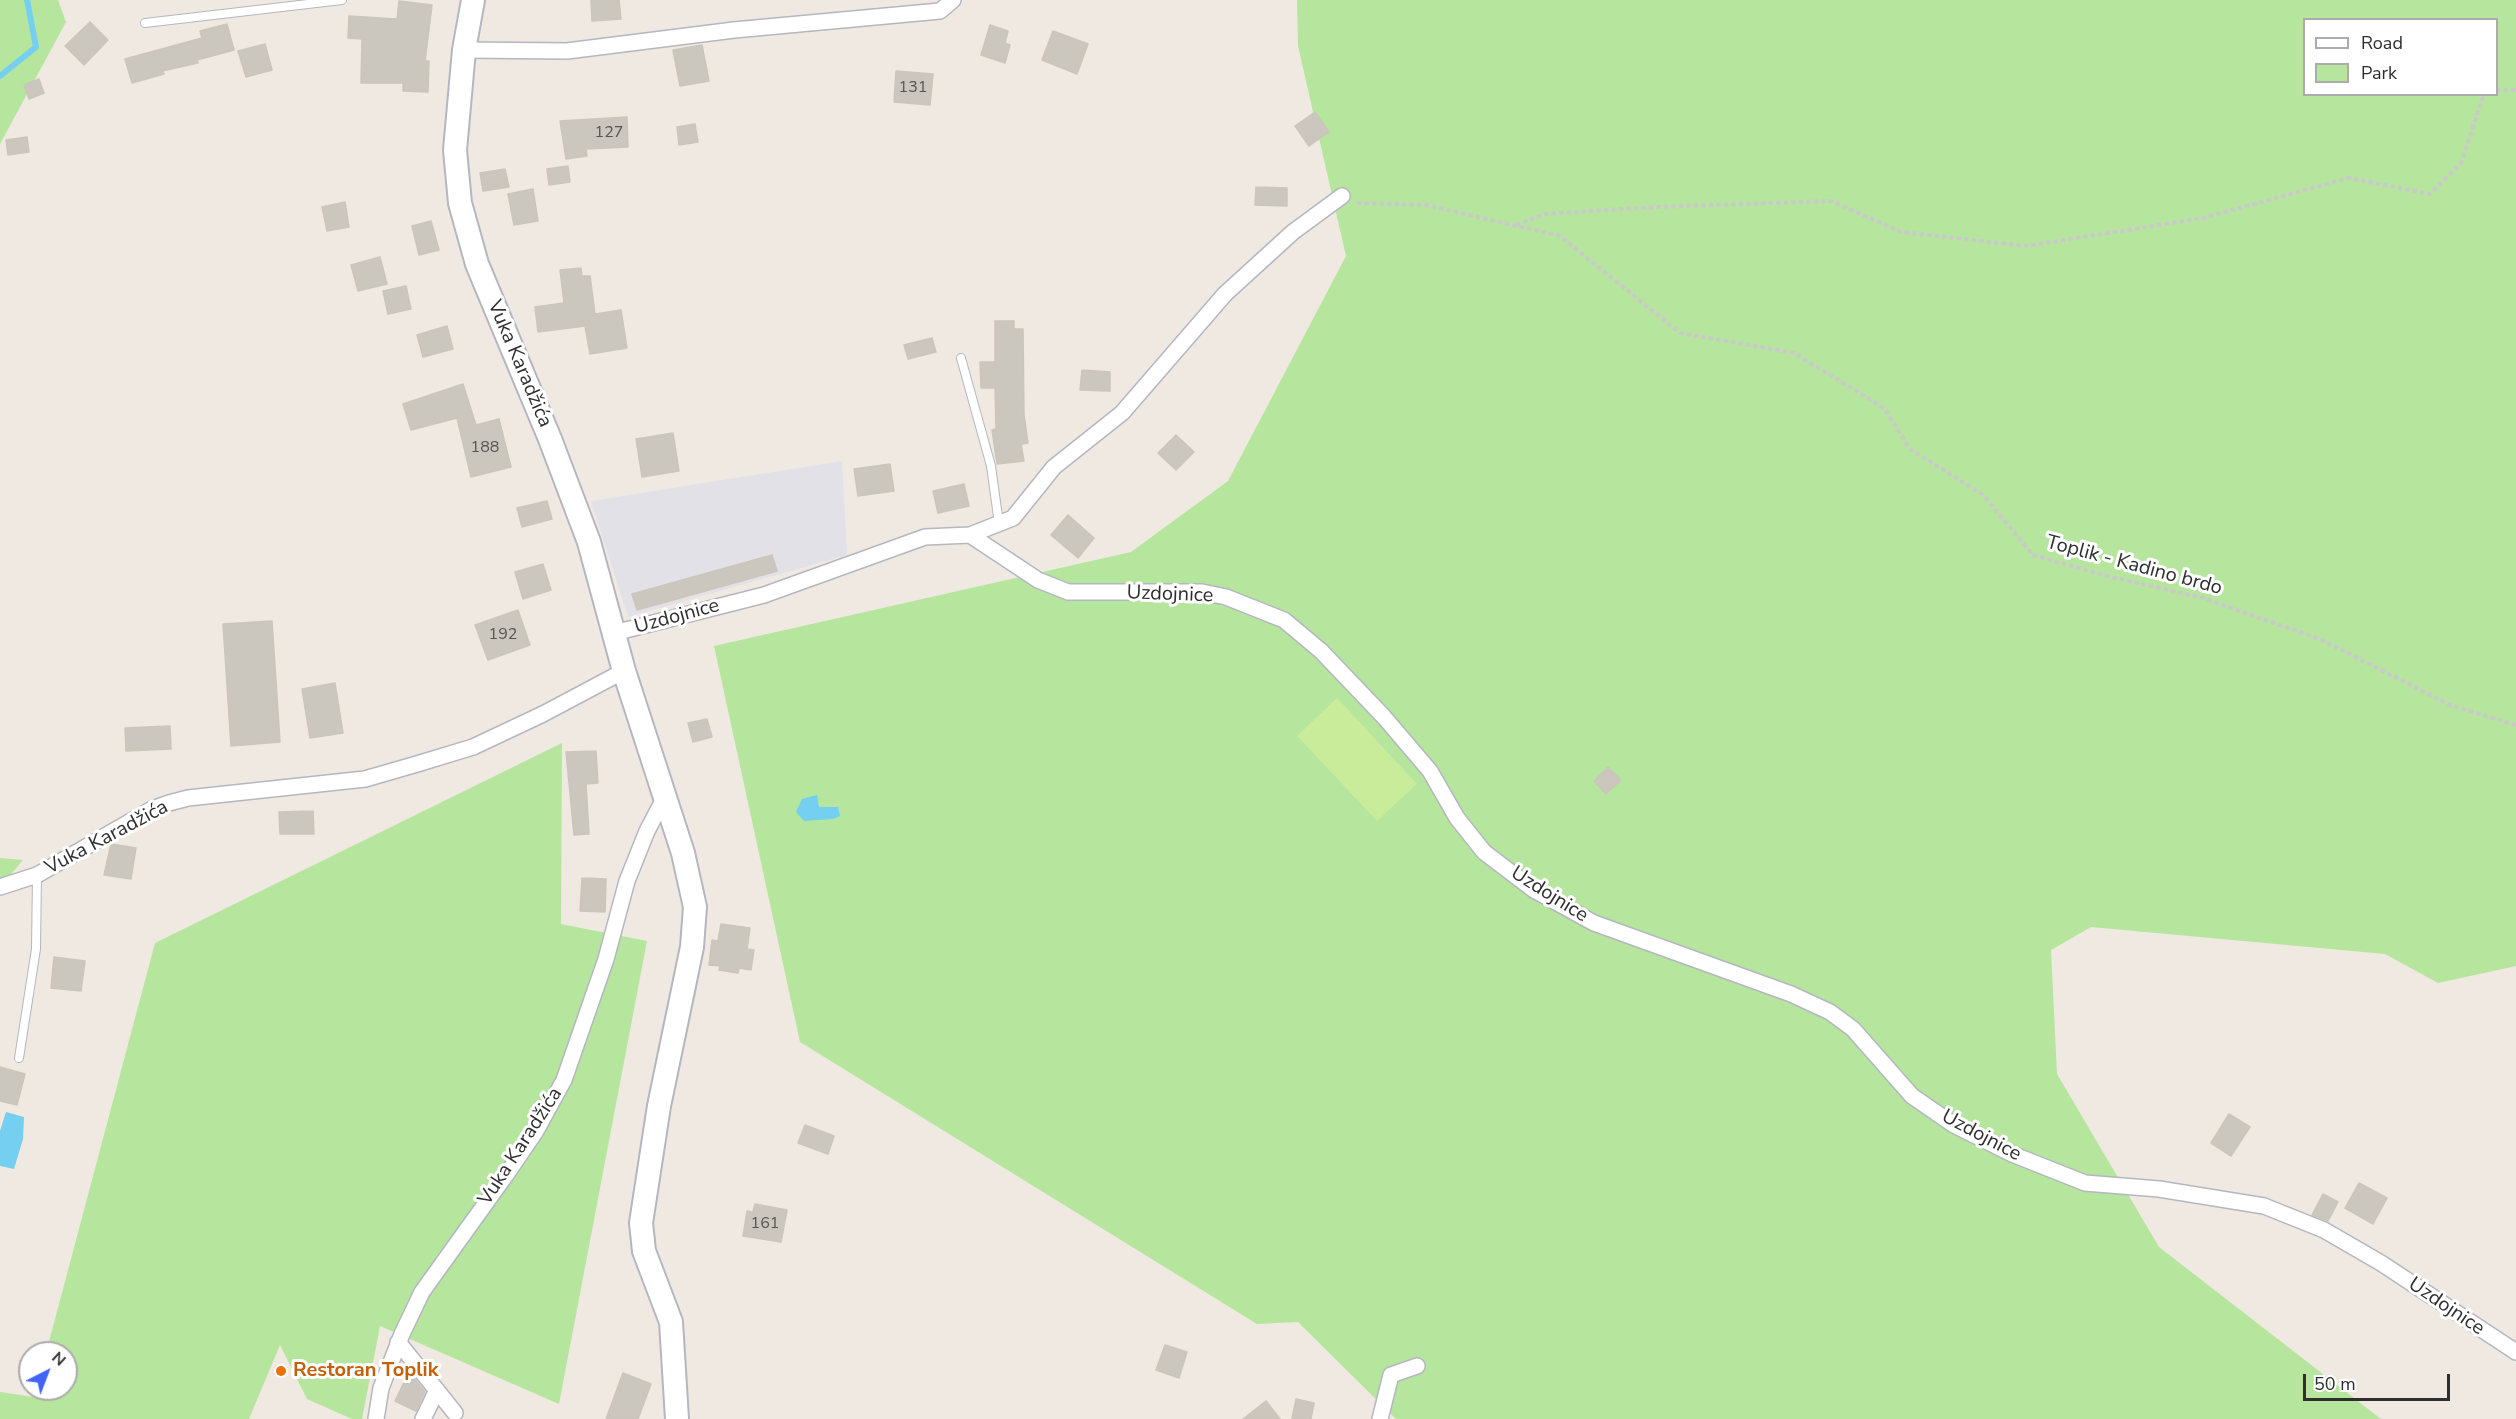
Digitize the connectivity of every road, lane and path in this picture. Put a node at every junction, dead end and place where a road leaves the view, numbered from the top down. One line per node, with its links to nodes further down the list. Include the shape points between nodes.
1 (342, 0): 4 (lane)
2 (473, 0): 5 (street, Vuka Karadžića)
3 (953, 0): 5 (street, via 940,11 734,30 567,51)
4 (145, 23)
5 (464, 50): 14 (street, Vuka Karadžića, via 455,150 460,203 477,264 590,542)
6 (2498, 90): 7 (path)
7 (2516, 90)
8 (2483, 96): 10 (path, via 2461,163 2430,194 2349,178 2203,218 2026,246 1901,232 1831,201 1545,214)
9 (1338, 199): 10 (path, Toplik - Kadino brdo, via 1426,206); 12 (street, via 1293,232 1225,294 1122,413 1054,467 1013,518)
10 (1516, 225): 16 (path, Toplik - Kadino brdo, via 1560,236 1680,333 1794,353 1884,408 1910,449 1983,495 2033,555 2203,598 2322,640 2450,705)
11 (960, 358): 12 (lane, via 990,466)
12 (999, 524): 13 (street)
13 (970, 535): 14 (street, Uzdojnice, via 925,537 764,595); 22 (street, Uzdojnice, via 1038,580 1068,592 1202,592 1226,597 1284,620 1321,651 1384,717 1430,771 1457,818 1484,852 1534,890 1594,923 1791,994 1830,1012 1853,1029 1912,1096 1954,1125 2012,1154 2085,1183 2159,1189 2264,1206 2324,1230)
14 (614, 633): 15 (street, Vuka Karadžića)
15 (624, 671): 17 (street, Vuka Karadžića); 18 (street, Vuka Karadžića, via 473,747 417,764 365,779 188,798 152,809)
16 (2516, 725)
17 (666, 795): 21 (street, Vuka Karadžića, via 627,881 602,970 564,1080 518,1157 422,1292); 28 (street, Vuka Karadžića, via 695,907 692,947 659,1106 641,1223 644,1251 671,1322)
18 (37, 875): 19 (street, Vuka Karadžića); 20 (lane, via 36,949)
19 (0, 887)
20 (19, 1058)
21 (398, 1342): 24 (street); 26 (street, Vuka Karadžića, via 381,1388)
22 (2516, 1352)
23 (1417, 1366): 29 (street, via 1391,1375)
24 (436, 1389): 25 (street); 27 (street)
25 (455, 1413)
26 (376, 1419)
27 (423, 1419)
28 (677, 1419)
29 (1380, 1419)

